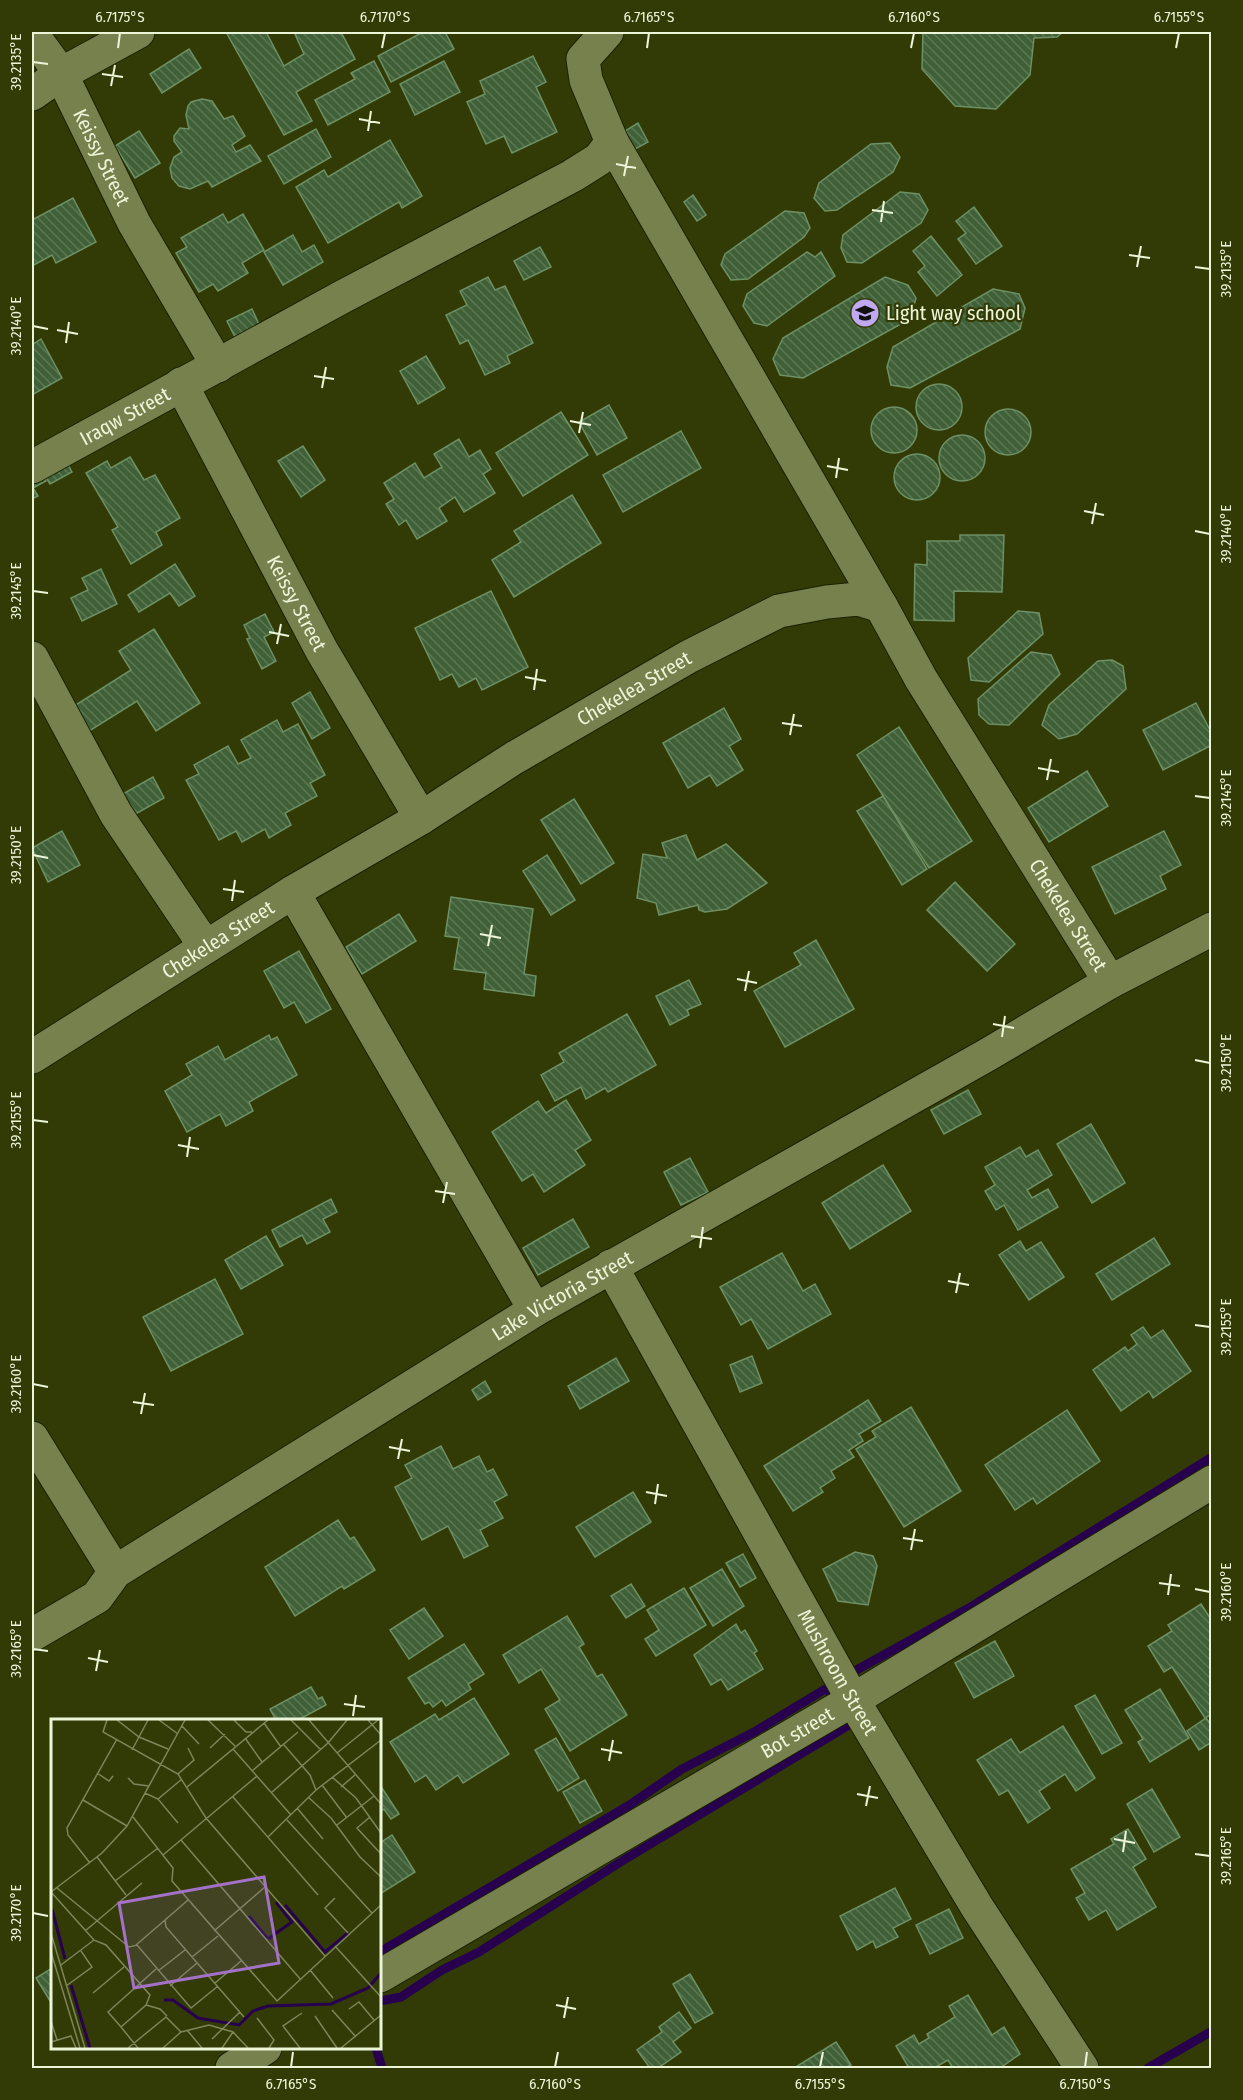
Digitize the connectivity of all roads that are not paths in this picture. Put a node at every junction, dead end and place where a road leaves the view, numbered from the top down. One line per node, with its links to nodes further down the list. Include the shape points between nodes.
1 (138, 32): 4 (street)
2 (607, 32): 6 (street, via 583,59 586,80)
3 (32, 34): 4 (street, Keissy Street)
4 (61, 74): 5 (street); 7 (street, Keissy Street, via 134,223)
5 (32, 94)
6 (612, 141): 7 (street, Iraqw Street, via 599,159 572,176); 10 (street)
7 (218, 366): 8 (street, Iraqw Street)
8 (181, 384): 9 (street, Iraqw Street); 12 (street, Keissy Street, via 322,651)
9 (32, 467)
10 (881, 606): 12 (street, Chekelea Street, via 858,599 779,611 688,657); 16 (street, Chekelea Street, via 921,678)
11 (32, 658): 15 (street, via 116,814)
12 (421, 818): 13 (street, Chekelea Street)
13 (293, 892): 15 (street, Chekelea Street); 19 (street)
14 (1212, 929): 16 (street, Lake Victoria Street)
15 (205, 946): 17 (street, Chekelea Street)
16 (1110, 982): 18 (street, Lake Victoria Street)
17 (32, 1057)
18 (611, 1266): 19 (street, Lake Victoria Street); 24 (street, Mushroom Street)
19 (535, 1310): 22 (street, Lake Victoria Street)
20 (32, 1438): 22 (street)
21 (1212, 1482): 24 (street, Bot street)
22 (115, 1572): 23 (street, Lake Victoria Street, via 97,1597)
23 (32, 1635)
24 (853, 1700): 25 (street, Bot street); 28 (street, Mushroom Street, via 977,1907)
25 (381, 1975)
26 (263, 2049): 27 (street)
27 (232, 2068)
28 (1082, 2068)

